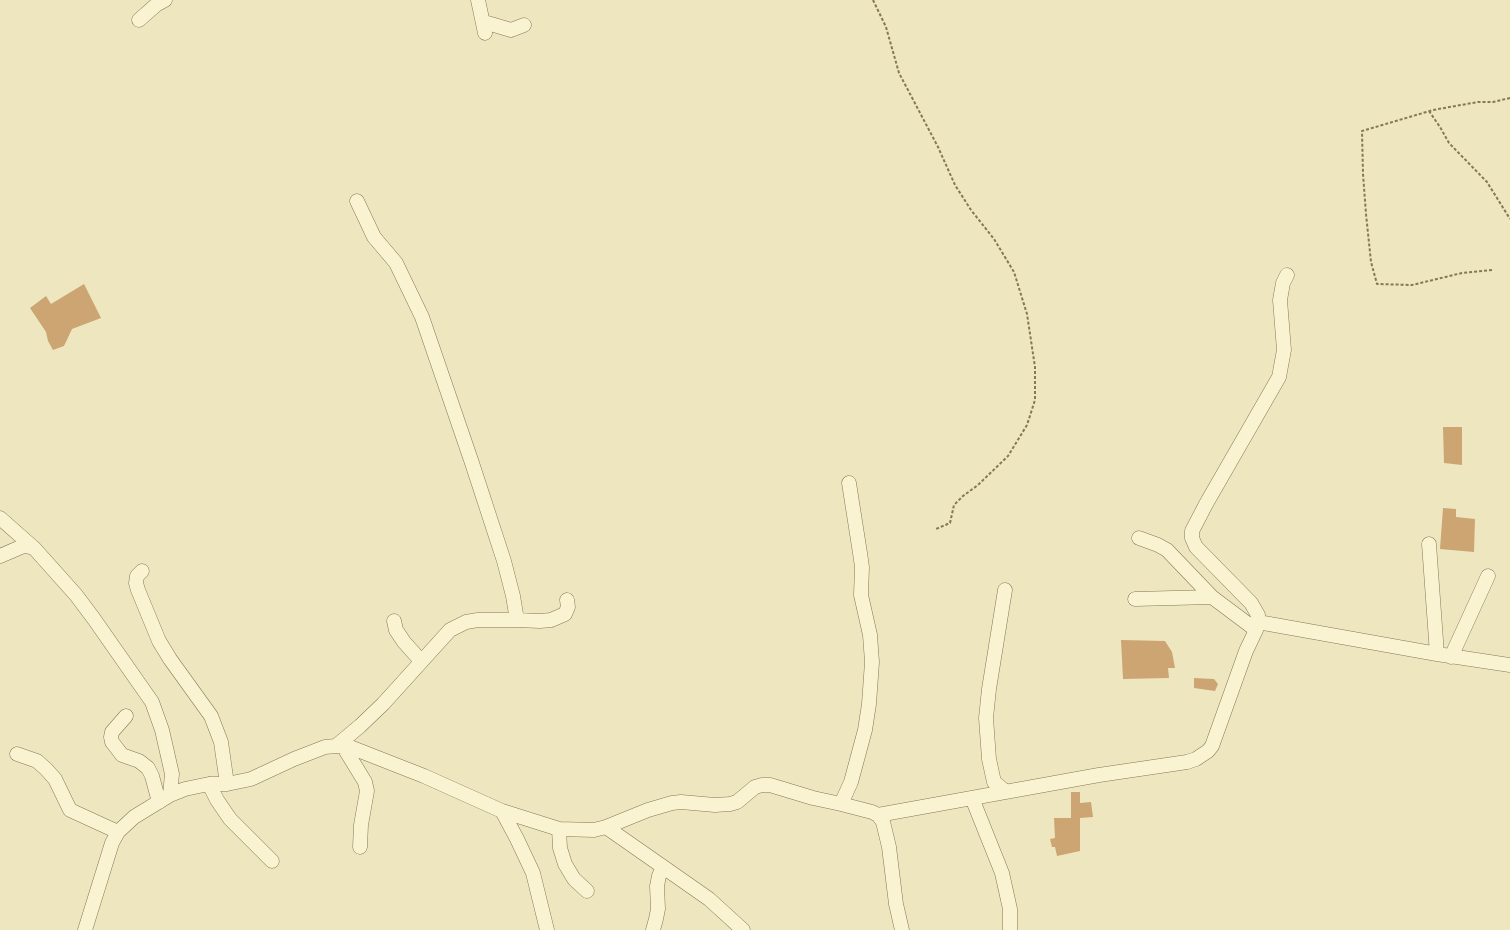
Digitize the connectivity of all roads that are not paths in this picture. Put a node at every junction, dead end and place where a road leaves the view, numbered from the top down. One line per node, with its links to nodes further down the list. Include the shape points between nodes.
1 (165, 0): 3 (street)
2 (478, 0): 4 (street, via 484,28 510,30)
3 (139, 20)
4 (524, 25)
5 (357, 201): 19 (street, via 374,237 396,263 427,331 504,561)
6 (1287, 274): 21 (street, via 1280,300 1284,350 1279,376 1192,532 1196,547 1251,604 1258,615)
7 (849, 483): 33 (street, via 862,567 862,595 870,635 872,662 865,730 852,782)
8 (0, 518): 11 (street)
9 (1139, 538): 16 (street, via 1167,550)
10 (1429, 544): 22 (street)
11 (34, 548): 12 (street, via 21,547); 32 (street, via 76,594 152,702 162,730 172,774)
12 (0, 556)
13 (142, 571): 29 (street, via 136,583 159,641 202,702 217,729)
14 (1488, 576): 22 (street)
15 (1005, 590): 30 (street, via 986,718 989,760 994,782)
16 (1212, 597): 17 (street); 21 (street)
17 (1135, 599)
18 (567, 600): 19 (street, via 567,612 558,618 540,621)
19 (517, 620): 23 (street, via 478,620 458,624)
20 (394, 621): 23 (street, via 396,630 404,642)
21 (1257, 626): 22 (street); 30 (street, via 1212,746 1203,755 1187,762)
22 (1444, 655): 24 (street)
23 (421, 661): 26 (street, via 373,714)
24 (1510, 665)
25 (126, 716): 32 (street, via 112,732 112,742 122,755 140,761 148,768)
26 (339, 746): 29 (street, via 310,752 251,779); 34 (street, via 350,747 424,776); 39 (street, via 365,782 368,791 361,825)
27 (17, 754): 38 (street, via 29,757 46,769 55,779 70,810)
28 (209, 784): 29 (street); 32 (street, via 185,789); 40 (street, via 230,819)
29 (227, 784)
30 (1006, 792): 31 (street)
31 (972, 798): 35 (street); 48 (street, via 1002,873 1010,909)
32 (164, 799): 38 (street, via 134,817)
33 (841, 804): 35 (street); 36 (street, via 762,785 730,804 672,803)
34 (502, 811): 37 (street); 44 (street, via 533,873)
35 (878, 815): 47 (street, via 883,822 889,847)
36 (606, 827): 37 (street, via 594,830); 41 (street)
37 (559, 829): 42 (street, via 560,848 565,864 574,879)
38 (118, 832): 43 (street, via 112,843)
39 (360, 847)
40 (272, 861)
41 (663, 867): 45 (street, via 658,876 658,909); 46 (street, via 709,899)
42 (587, 891)
43 (85, 930)
44 (548, 930)
45 (653, 930)
46 (743, 930)
47 (902, 930)
48 (1010, 930)

